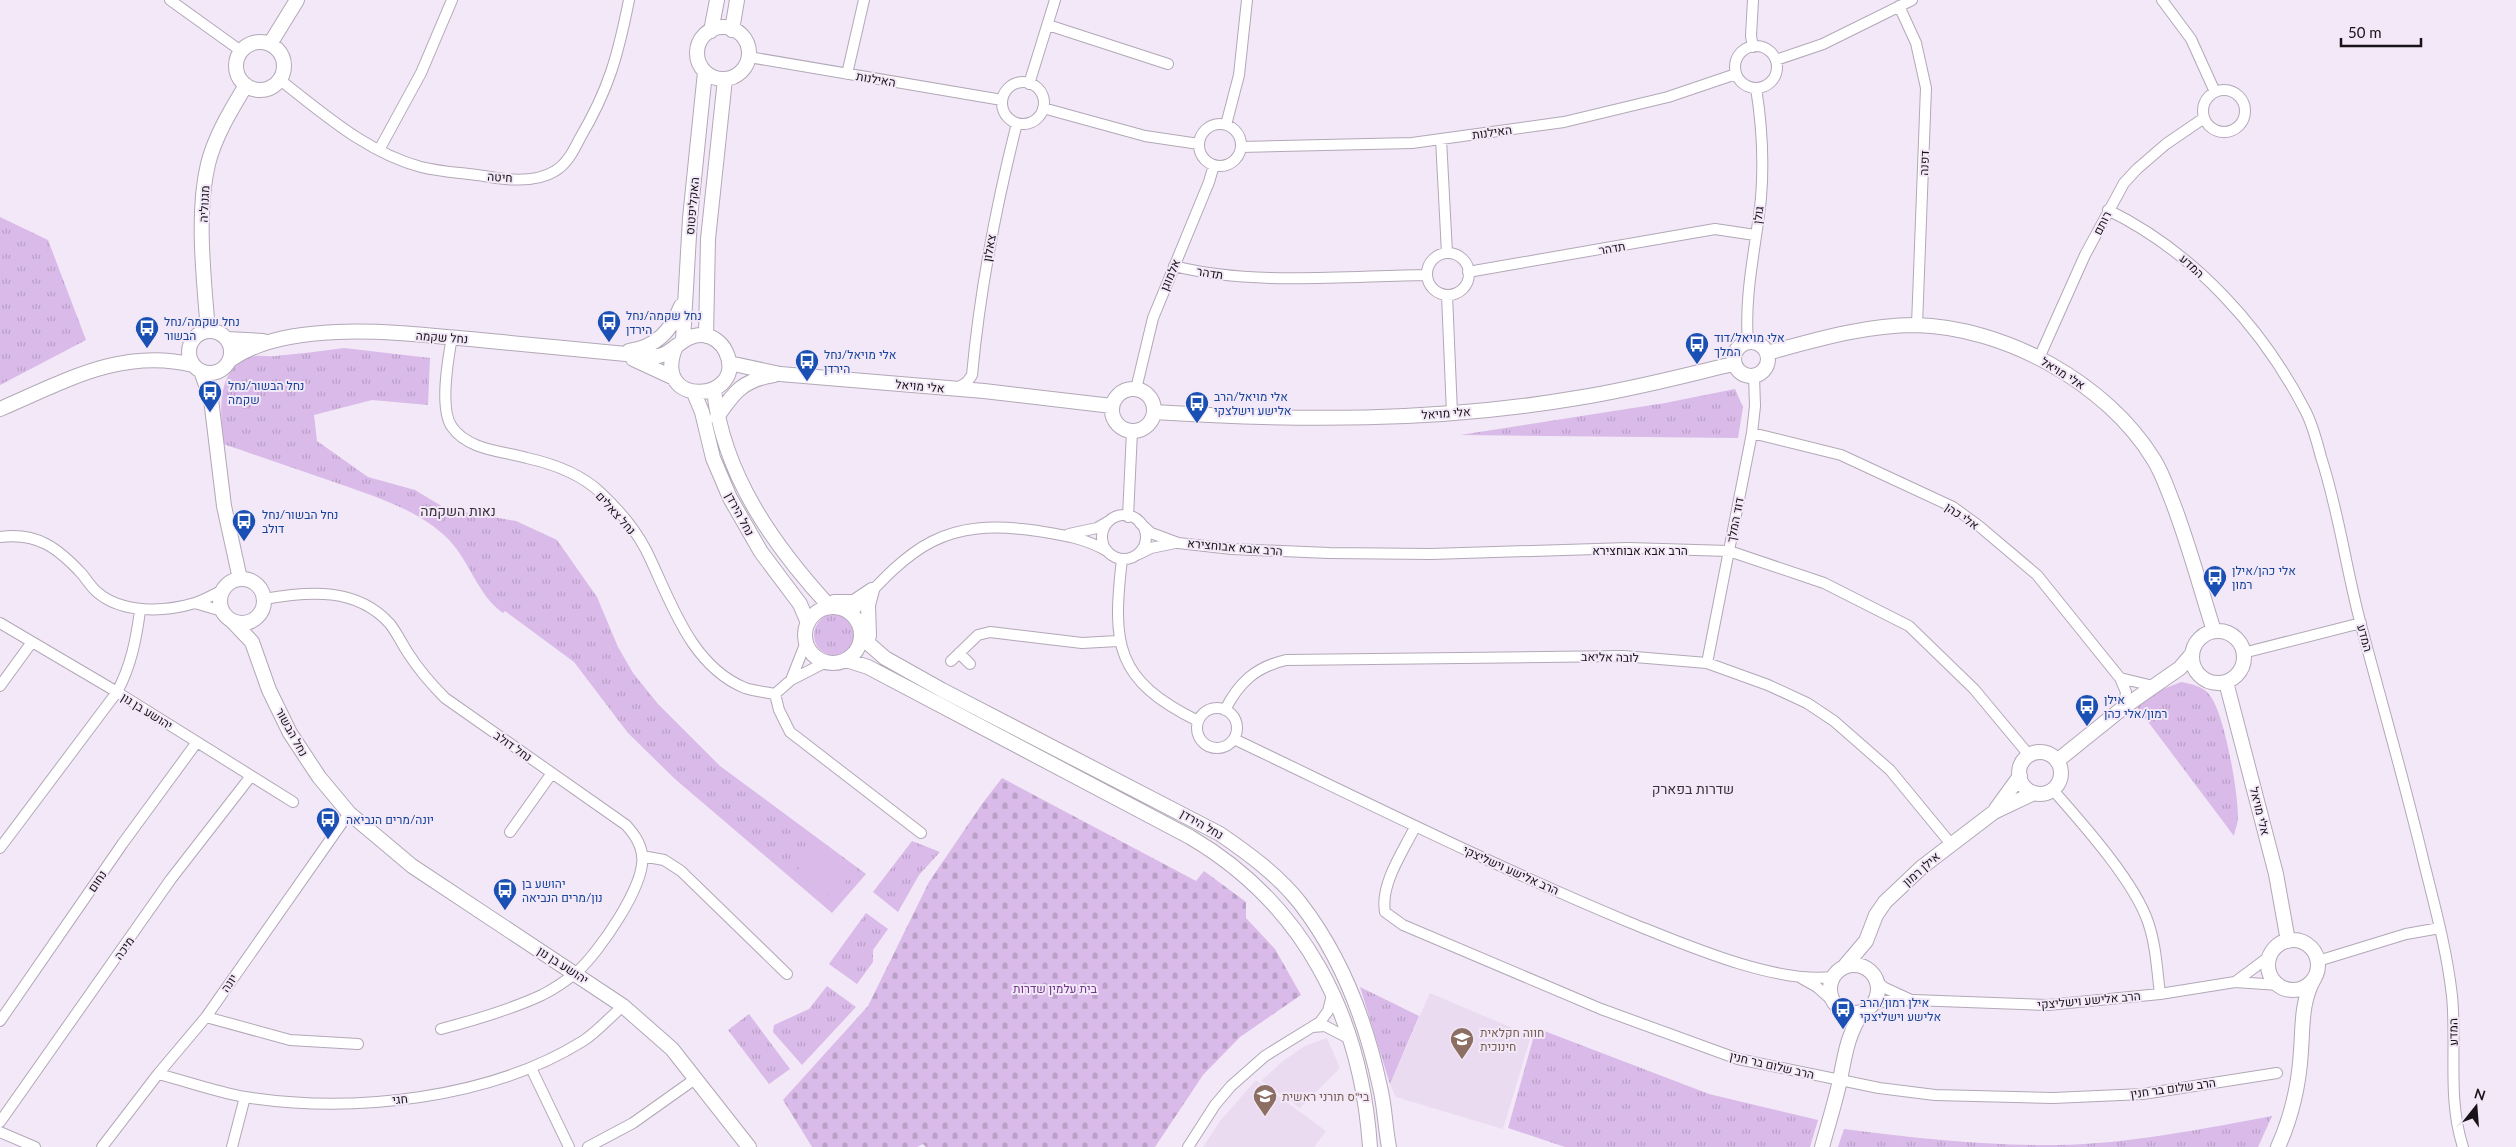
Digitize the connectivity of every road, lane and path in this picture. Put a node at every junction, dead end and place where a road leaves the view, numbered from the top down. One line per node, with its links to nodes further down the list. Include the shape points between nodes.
1 (170, 0): 19 (street)
2 (297, 0): 17 (street)
3 (452, 0): 40 (street, via 421,73)
4 (629, 0): 40 (street, חיטה, via 610,81 569,158 555,171 534,178 496,178 420,167)
5 (717, 0): 16 (street)
6 (737, 0): 15 (street)
7 (864, 0): 24 (street)
8 (1055, 0): 14 (street)
9 (1247, 0): 36 (street, via 1239,75)
10 (1753, 0): 18 (street)
11 (1912, 0): 13 (street)
12 (2162, 0): 31 (street, via 2191,39)
13 (1899, 6): 21 (street, via 1823,44); 51 (street, דפנה, via 1916,43 1926,88)
14 (1048, 25): 22 (street); 28 (street)
15 (732, 30): 16 (street, via 719,28); 20 (street, via 745,40)
16 (711, 31): 23 (street, via 701,38 696,54)
17 (270, 44): 19 (street, via 254,42); 27 (street, via 284,60)
18 (1753, 47): 21 (street, via 1767,50); 25 (street, via 1738,56)
19 (241, 51): 29 (street, via 236,69)
20 (749, 57): 24 (street, האילנות); 26 (street, via 738,75)
21 (1776, 60): 30 (street, via 1776,72 1771,82)
22 (1168, 64)
23 (705, 72): 26 (street); 48 (street, האקליפטוס)
24 (847, 74): 32 (street, האילנות)
25 (1736, 74): 30 (street, via 1742,82); 37 (street, האילנות, via 1668,97 1564,122)
26 (725, 79): 50 (street, האקליפטוס, via 708,239)
27 (280, 80): 29 (street, via 260,90); 40 (street, חיטה, via 358,139)
28 (1029, 84): 32 (street, via 1015,84 1008,88); 33 (street, via 1040,91)
29 (246, 85): 52 (street, מגנוליה, via 218,136 208,163 204,188 202,262)
30 (1756, 88): 43 (street, גולן, via 1763,151)
31 (2215, 92): 34 (street, via 2206,100); 34 (street, via 2228,90 2240,97 2245,109 2242,122 2225,132 2212,128)
32 (1002, 100): 35 (street, via 1005,114)
33 (1043, 108): 35 (street, via 1031,123); 38 (street, via 1145,136)
34 (2204, 118): 42 (street, רותם, via 2137,169 2124,183)
35 (1017, 123): 69 (street, צאלון, via 990,242)
36 (1226, 125): 38 (street, via 1208,128); 39 (street, via 1238,136)
37 (1441, 139): 39 (street, האילנות, via 1412,143); 44 (street)
38 (1199, 144): 41 (street, via 1202,155)
39 (1241, 147): 41 (street, via 1230,164)
40 (379, 150)
41 (1214, 165): 45 (street, אלמוגן)
42 (2108, 210): 63 (street, רותם); 107 (street, המדע, via 2173,248 2251,327 2283,371 2308,416 2331,487)
43 (1755, 235): 46 (street, תדהר, via 1715,228); 57 (street, גולן, via 1746,315)
44 (1447, 253): 46 (street, via 1463,260); 47 (street, via 1431,261)
45 (1174, 266): 47 (street, תדהר, via 1212,275 1251,278); 73 (street, אלמוגן, via 1153,318)
46 (1468, 272): 49 (street, via 1462,289)
47 (1427, 275): 49 (street, via 1432,288)
48 (685, 295): 58 (street, האקליפטוס); 60 (street, via 669,330 656,342 639,349)
49 (1447, 295): 81 (street)
50 (707, 312): 53 (street, האקליפטוס); 68 (street, via 717,335 732,349)
51 (1917, 326): 61 (street, אלי מויאל, via 1831,335); 63 (street, אלי מויאל, via 1972,334)
52 (208, 331): 55 (street, via 219,332); 59 (street, via 196,336)
53 (706, 336): 58 (street, via 694,336); 64 (street, via 720,343)
54 (452, 337): 56 (street, נחל שקמה, via 342,332); 60 (street, נחל שקמה); 129 (street, נחל צאלים, via 446,410 453,428 471,443 494,452 558,466 601,493 646,549 669,603 700,653 718,671 746,688)
55 (227, 339): 56 (street, נחל שקמה); 66 (street, via 230,346)
56 (272, 341): 66 (street, נחל שקמה, via 247,349)
57 (1748, 342): 61 (street, via 1759,344); 65 (street, via 1735,351)
58 (680, 343): 60 (street, נחל שקמה, via 661,355); 71 (street, via 671,361)
59 (190, 345): 62 (street); 67 (street, via 189,353)
60 (613, 353): 71 (street, נחל שקמה, via 638,360)
61 (1767, 353): 70 (street, via 1766,367)
62 (156, 358): 67 (street); 79 (street, via 95,369)
63 (2039, 358): 108 (street, אלי מויאל, via 2082,384 2111,407 2154,460 2176,511)
64 (729, 363): 68 (street, אלי מויאל); 74 (street, via 725,379)
65 (1733, 364): 70 (street, via 1743,374); 81 (street, אלי מויאל, via 1578,398)
66 (226, 365): 67 (street, via 209,373); 77 (street)
67 (197, 368): 77 (street)
68 (780, 374): 72 (street, אלי מויאל); 82 (street, via 757,378 738,388)
69 (972, 375): 72 (street); 75 (street)
70 (1754, 376): 84 (street, דוד המלך)
71 (674, 378): 76 (street)
72 (956, 389): 75 (street, אלי מויאל)
73 (1136, 389): 78 (street, via 1124,391); 80 (street, via 1151,399)
74 (714, 390): 76 (street); 82 (street, נחל הירדן)
75 (984, 391): 78 (street, אלי מויאל)
76 (694, 393): 106 (street, נחל הירדן, via 713,458 730,498 761,552 800,604)
77 (211, 399): 95 (street, via 224,506)
78 (1112, 406): 83 (street, via 1118,423)
79 (0, 409)
80 (1154, 412): 81 (street, אלי מויאל, via 1304,419); 83 (street, via 1150,422)
81 (1452, 413)
82 (717, 417): 100 (street, נחל הירדן, via 727,449 757,514)
83 (1132, 431): 85 (street)
84 (1752, 434): 92 (street, דוד המלך); 123 (street, אלי כהן, via 1841,455 1953,508 2037,575)
85 (1128, 517): 86 (street, via 1116,517); 87 (street)
86 (1110, 521): 88 (street, via 1097,528); 91 (street, via 1102,536)
87 (1140, 523): 90 (street, הרב אבא אבוחצירא, via 1151,532); 93 (street, via 1146,537 1141,551)
88 (1063, 535): 91 (street, via 1089,540); 97 (street, via 991,526 957,531 917,549)
89 (0, 537): 101 (street, via 27,537 48,543 66,556 97,592)
90 (1178, 543): 92 (street, הרב אבא אבוחצירא, via 1329,553 1430,554 1628,548); 93 (street, הרב אבא אבוחצירא, via 1151,548)
91 (1106, 551): 94 (street)
92 (1729, 551): 120 (street, דוד המלך); 135 (street, הרב אבא אבוחצירא, via 1824,584 1909,626 1974,689)
93 (1135, 556): 94 (street)
94 (1122, 559): 110 (street, via 1116,615)
95 (240, 579): 96 (street); 98 (street, via 259,587)
96 (223, 590): 99 (street); 103 (street, via 220,601)
97 (872, 590): 100 (street, via 854,602); 102 (street); 109 (street)
98 (264, 599): 104 (street, via 262,611); 137 (street, נחל דולב, via 297,593 332,594 357,599 374,609 391,625 426,678 445,698)
99 (195, 603): 101 (street); 103 (street)
100 (828, 604): 102 (street); 106 (street)
101 (140, 611): 128 (street, via 134,648)
102 (852, 614): 109 (street)
103 (227, 616): 104 (street, via 244,623); 112 (street, נחל הבשור)
104 (256, 619): 112 (street, נחל הבשור)
105 (0, 623): 111 (street, יהושע בן נון)
106 (808, 623): 113 (street)
107 (2360, 623): 115 (street); 151 (street, המדע, via 2396,749)
108 (2214, 631): 115 (street, via 2234,637); 116 (street, via 2199,640)
109 (866, 641): 117 (street); 194 (street, נחל הירדן, via 885,658 942,690 1185,814 1243,850 1272,874 1299,902 1348,983 1380,1086)
110 (1118, 641): 114 (street, via 1082,643 990,632 978,635); 132 (street, via 1134,676 1169,707)
111 (32, 642): 127 (street); 128 (street, יהושע בן נון)
112 (252, 642): 144 (street, נחל הבשור, via 269,690 290,733)
113 (806, 642): 119 (street, via 818,658); 124 (street)
114 (959, 653): 118 (street); 121 (street)
115 (2243, 653): 126 (street, via 2240,671)
116 (2192, 654): 122 (street, via 2195,670); 125 (street, via 2180,668)
117 (846, 660): 119 (street); 165 (street, נחל הירדן, via 868,667 1221,855 1242,871 1283,914 1313,955)
118 (951, 661)
119 (826, 662): 124 (street)
120 (1707, 663): 131 (street, לובה אליאב, via 1623,656 1286,660 1253,672 1234,692); 148 (street, לובה אליאב, via 1799,699 1834,721 1890,770)
121 (970, 664)
122 (2201, 676): 125 (street, via 2176,675); 126 (street, via 2210,682)
123 (2120, 678): 125 (street); 130 (street, אלי כהן, via 2126,692)
124 (790, 680): 129 (street)
125 (2159, 682): 130 (street)
126 (2226, 682): 153 (street, אלי מויאל, via 2276,874)
127 (0, 686)
128 (117, 692): 134 (street, יהושע בן נון); 149 (street)
129 (775, 694): 147 (street, via 790,732)
130 (2124, 707): 136 (street)
131 (1226, 710): 132 (street, via 1212,709); 133 (street, via 1235,718 1237,725)
132 (1198, 721): 133 (street, via 1198,735 1206,745 1220,748)
133 (1234, 739): 145 (street, הרב אלישע וישליצקי)
134 (197, 742): 138 (street, יהושע בן נון); 172 (street, נחום)
135 (2030, 755): 136 (street, via 2041,752); 139 (street, via 2021,764)
136 (2057, 760): 140 (street, via 2060,779)
137 (552, 773): 146 (street); 150 (street, נחל דולב, via 626,825 637,838)
138 (250, 776): 142 (street, יהושע בן נון); 184 (street, מיכה, via 171,879)
139 (2020, 776): 141 (street, via 2024,787); 143 (street, אילן רמון)
140 (2053, 790): 141 (street); 164 (street, via 2116,868 2143,908 2154,945)
141 (2034, 793): 143 (street, אילן רמון)
142 (293, 802)
143 (1994, 812): 148 (street, אילן רמון)
144 (349, 814): 157 (street, יהושע בן נון, via 412,866); 171 (street, יונה)
145 (1415, 827): 159 (street, הרב אלישע וישליצקי, via 1664,936 1735,962); 182 (street, הרב שלום בר חנין, via 1383,900 1385,912 1402,925 1601,1009 1738,1059)
146 (510, 832)
147 (921, 833)
148 (1951, 844): 152 (street, אילן רמון, via 1885,902)
149 (0, 848)
150 (642, 856): 157 (street, via 641,873 634,893 590,958); 158 (street, via 664,860 681,871)
151 (2440, 928): 155 (street, via 2406,934); 197 (street, המדע, via 2452,998 2454,1096)
152 (1866, 941): 156 (street, אילן רמון); 160 (street, אילן רמון)
153 (2288, 941): 154 (street); 155 (street, via 2307,945)
154 (2270, 956): 162 (street, הרב אלישע וישליצקי); 163 (street, via 2269,972)
155 (2318, 961): 161 (street)
156 (1839, 972): 159 (street, הרב אלישע וישליצקי); 160 (street, via 1858,966); 168 (street, via 1830,990)
157 (576, 973): 167 (street, יהושע בן נון); 174 (street, via 542,994 475,1021)
158 (786, 974)
159 (1798, 977): 168 (street, הרב אלישע וישליצקי, via 1817,987)
160 (1874, 977): 166 (street, הרב אלישע וישליצקי, via 1885,988); 169 (street, via 1877,995)
161 (2315, 977): 163 (street, via 2298,990); 170 (street)
162 (2235, 982): 163 (street, הרב אלישע וישליצקי); 164 (street, הרב אלישע וישליצקי)
163 (2281, 987): 170 (street, via 2294,998)
164 (2160, 994): 166 (street, הרב אלישע וישליצקי, via 2048,1005)
165 (1332, 995): 173 (street, via 1325,1017); 175 (street, נחל הירדן)
166 (1913, 1000): 169 (street, הרב אלישע וישליצקי, via 1885,1001)
167 (623, 1006): 178 (street, חגי, via 584,1040); 181 (street, יהושע בן נון, via 672,1049)
168 (1837, 1006): 169 (street, via 1855,1013); 176 (street, via 1845,1024)
169 (1866, 1009): 176 (street)
170 (2302, 1011): 196 (street, via 2302,1050 2297,1088 2289,1121)
171 (206, 1017): 177 (street, via 290,1040); 180 (street, יונה)
172 (0, 1021)
173 (1310, 1027): 175 (street, via 1325,1026); 192 (street, via 1248,1068 1215,1104)
174 (441, 1029)
175 (1350, 1039): 193 (street, נחל הירדן, via 1363,1093)
176 (1846, 1042): 182 (street)
177 (358, 1044)
178 (531, 1068): 183 (street, חגי, via 474,1085 403,1100 312,1103); 189 (street)
179 (2277, 1073): 182 (street, הרב שלום בר חנין, via 2142,1094 2053,1098 1936,1095)
180 (158, 1074): 183 (street, חגי); 187 (street, יונה)
181 (694, 1078): 190 (street, via 633,1123); 191 (street, יהושע בן נון)
182 (1840, 1081): 195 (street)
183 (245, 1097): 188 (street)
184 (0, 1122)
185 (0, 1132): 186 (street)
186 (35, 1147)
187 (102, 1147)
188 (232, 1147)
189 (569, 1147)
190 (588, 1147)
191 (749, 1147)
192 (1188, 1147)
193 (1370, 1147)
194 (1389, 1147)
195 (1822, 1147)
196 (2278, 1147)
197 (2463, 1147)

